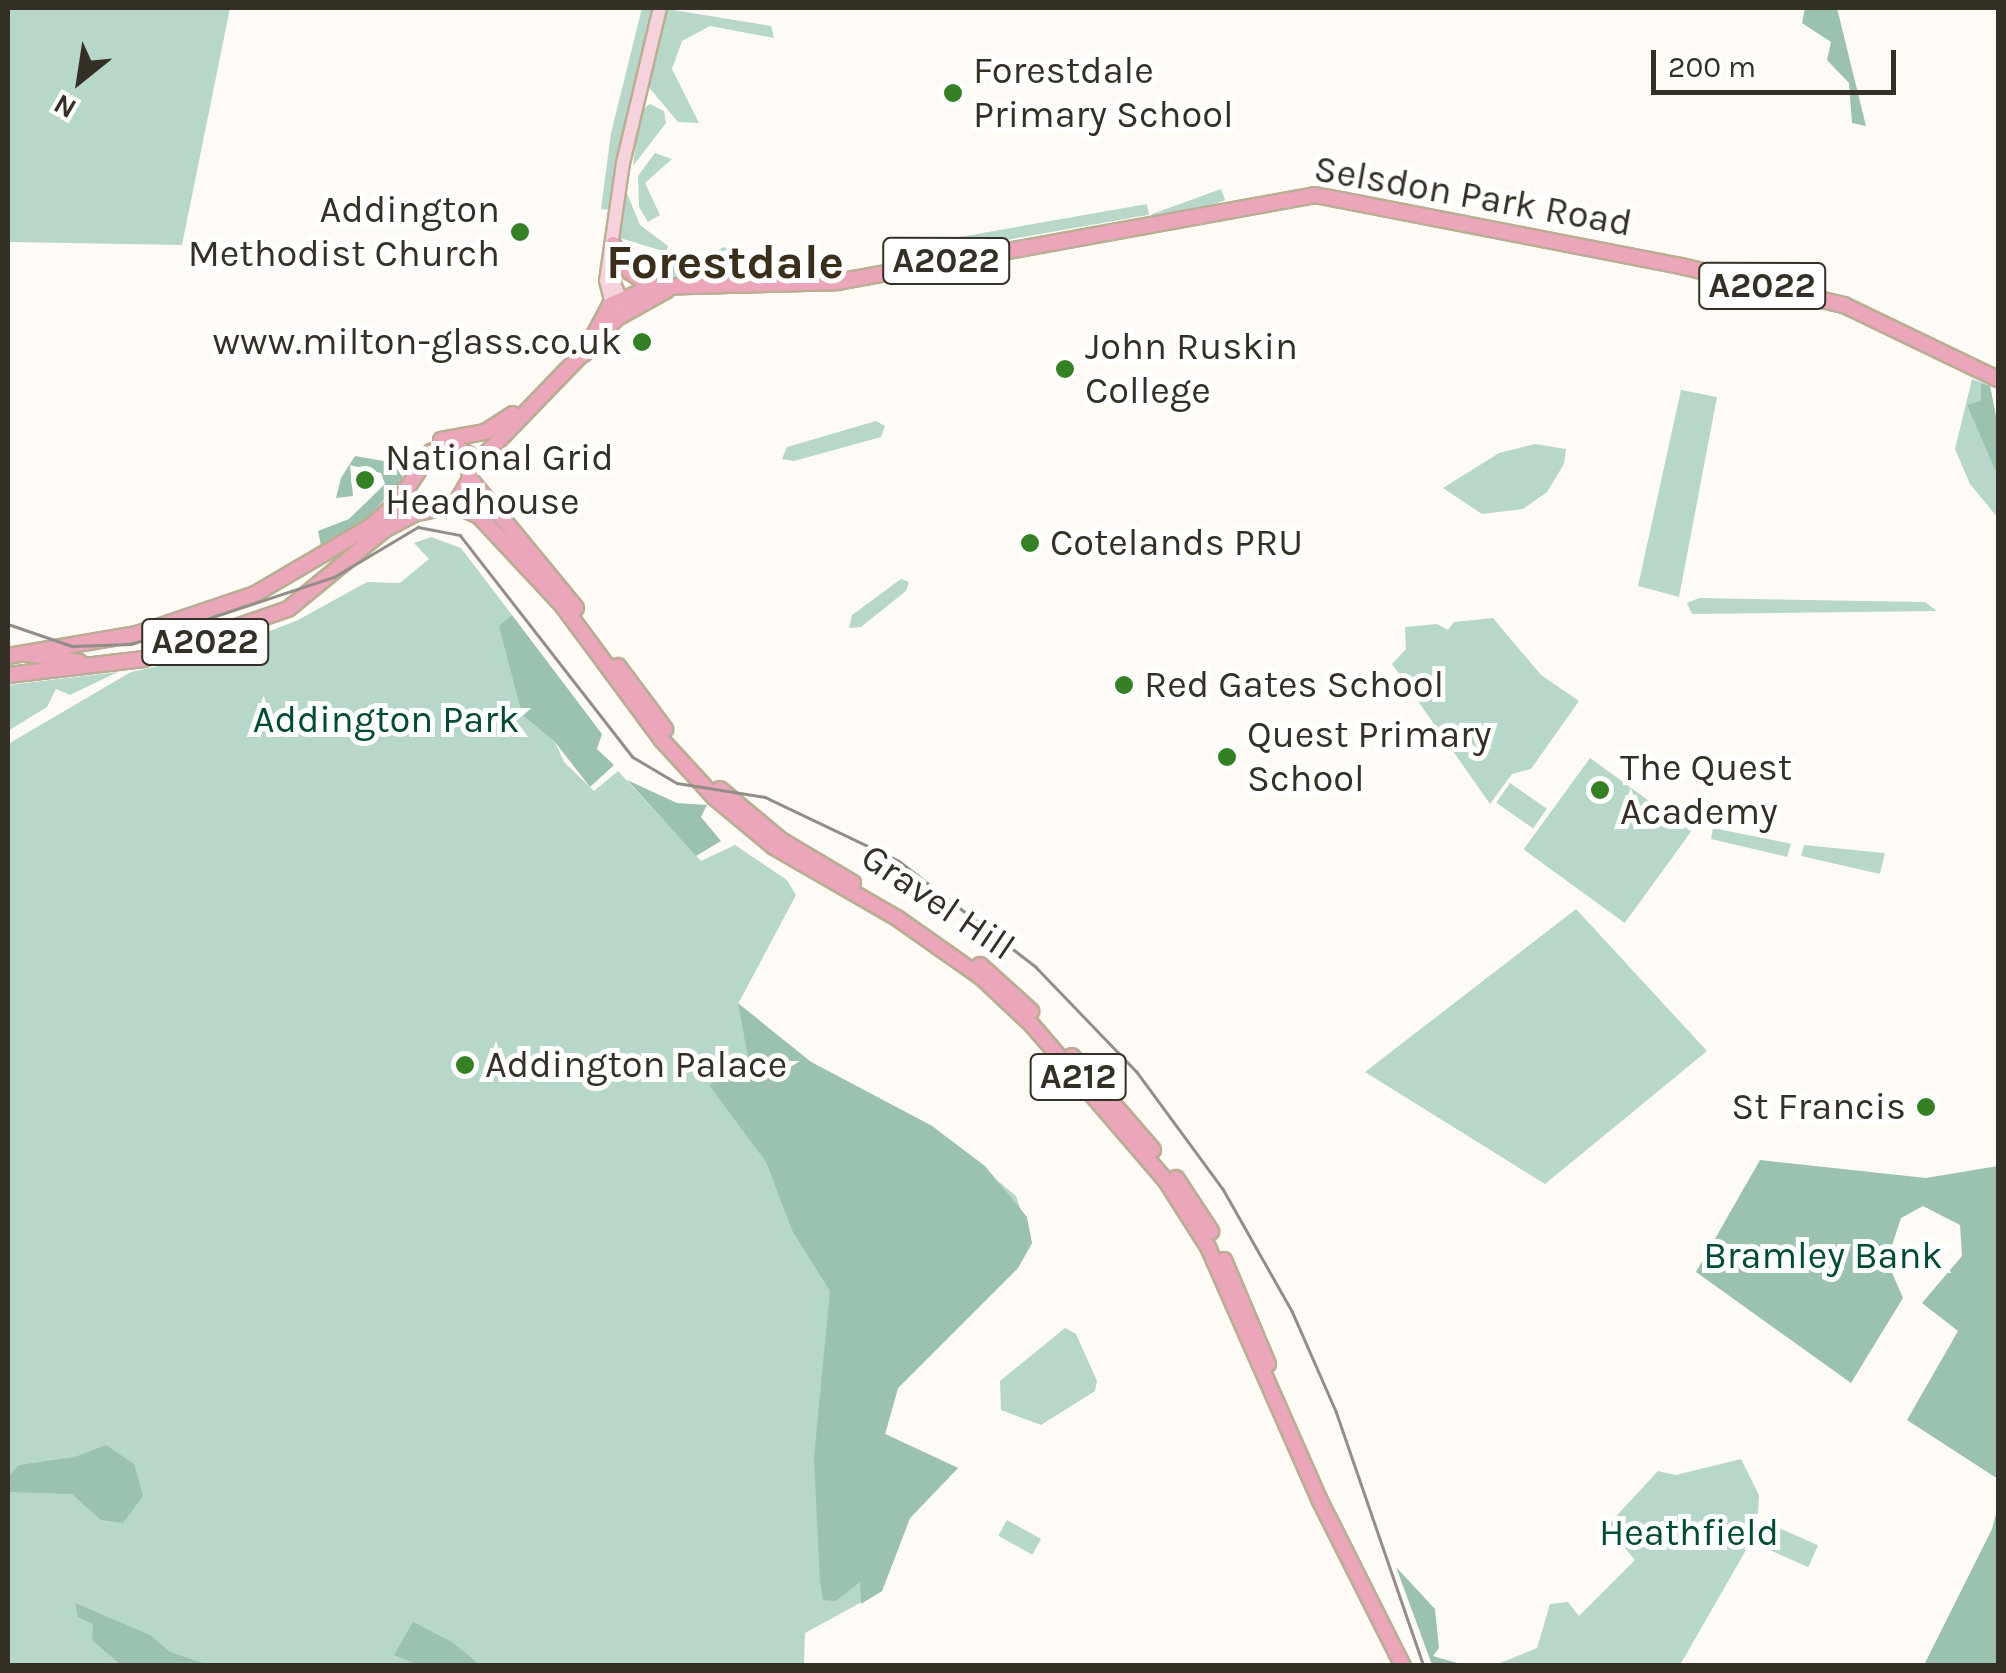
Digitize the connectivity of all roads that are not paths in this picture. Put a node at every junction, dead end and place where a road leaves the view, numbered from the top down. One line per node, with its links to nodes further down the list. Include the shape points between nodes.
1 (660, 8): 2 (street, via 636,95)
2 (613, 244): 3 (main road, via 630,272); 4 (street, via 610,274)
3 (659, 289): 4 (main road, Selsdon Park Road / A2022); 5 (main road, Selsdon Park Road / A2022, via 837,282 1315,196 1681,266 1844,305)
4 (619, 308): 6 (main road, via 584,354)
5 (1998, 378)
6 (526, 410): 7 (main road, via 485,432 443,439); 8 (main road)
7 (430, 452): 8 (main road, via 456,446 469,454); 9 (main road)
8 (471, 474): 10 (main road); 16 (main road, Gravel Hill / A212, via 667,732 729,798 782,840 980,964 1096,1084 1211,1232 1276,1382)
9 (414, 478): 11 (main road); 12 (main road, A2022, via 371,526 255,594 137,634)
10 (454, 504): 11 (main road); 16 (main road, Gravel Hill / A212, via 480,516 562,605 660,738 730,812 792,858 942,948 1050,1044 1189,1213)
11 (435, 507): 14 (main road, A2022, via 384,530 288,609 205,642)
12 (26, 654): 13 (main road, A2022); 14 (main road)
13 (8, 656)
14 (94, 666): 15 (main road, A2022)
15 (8, 675)
16 (1290, 1437): 17 (main road, Gravel Hill / A212)
17 (1403, 1666)

